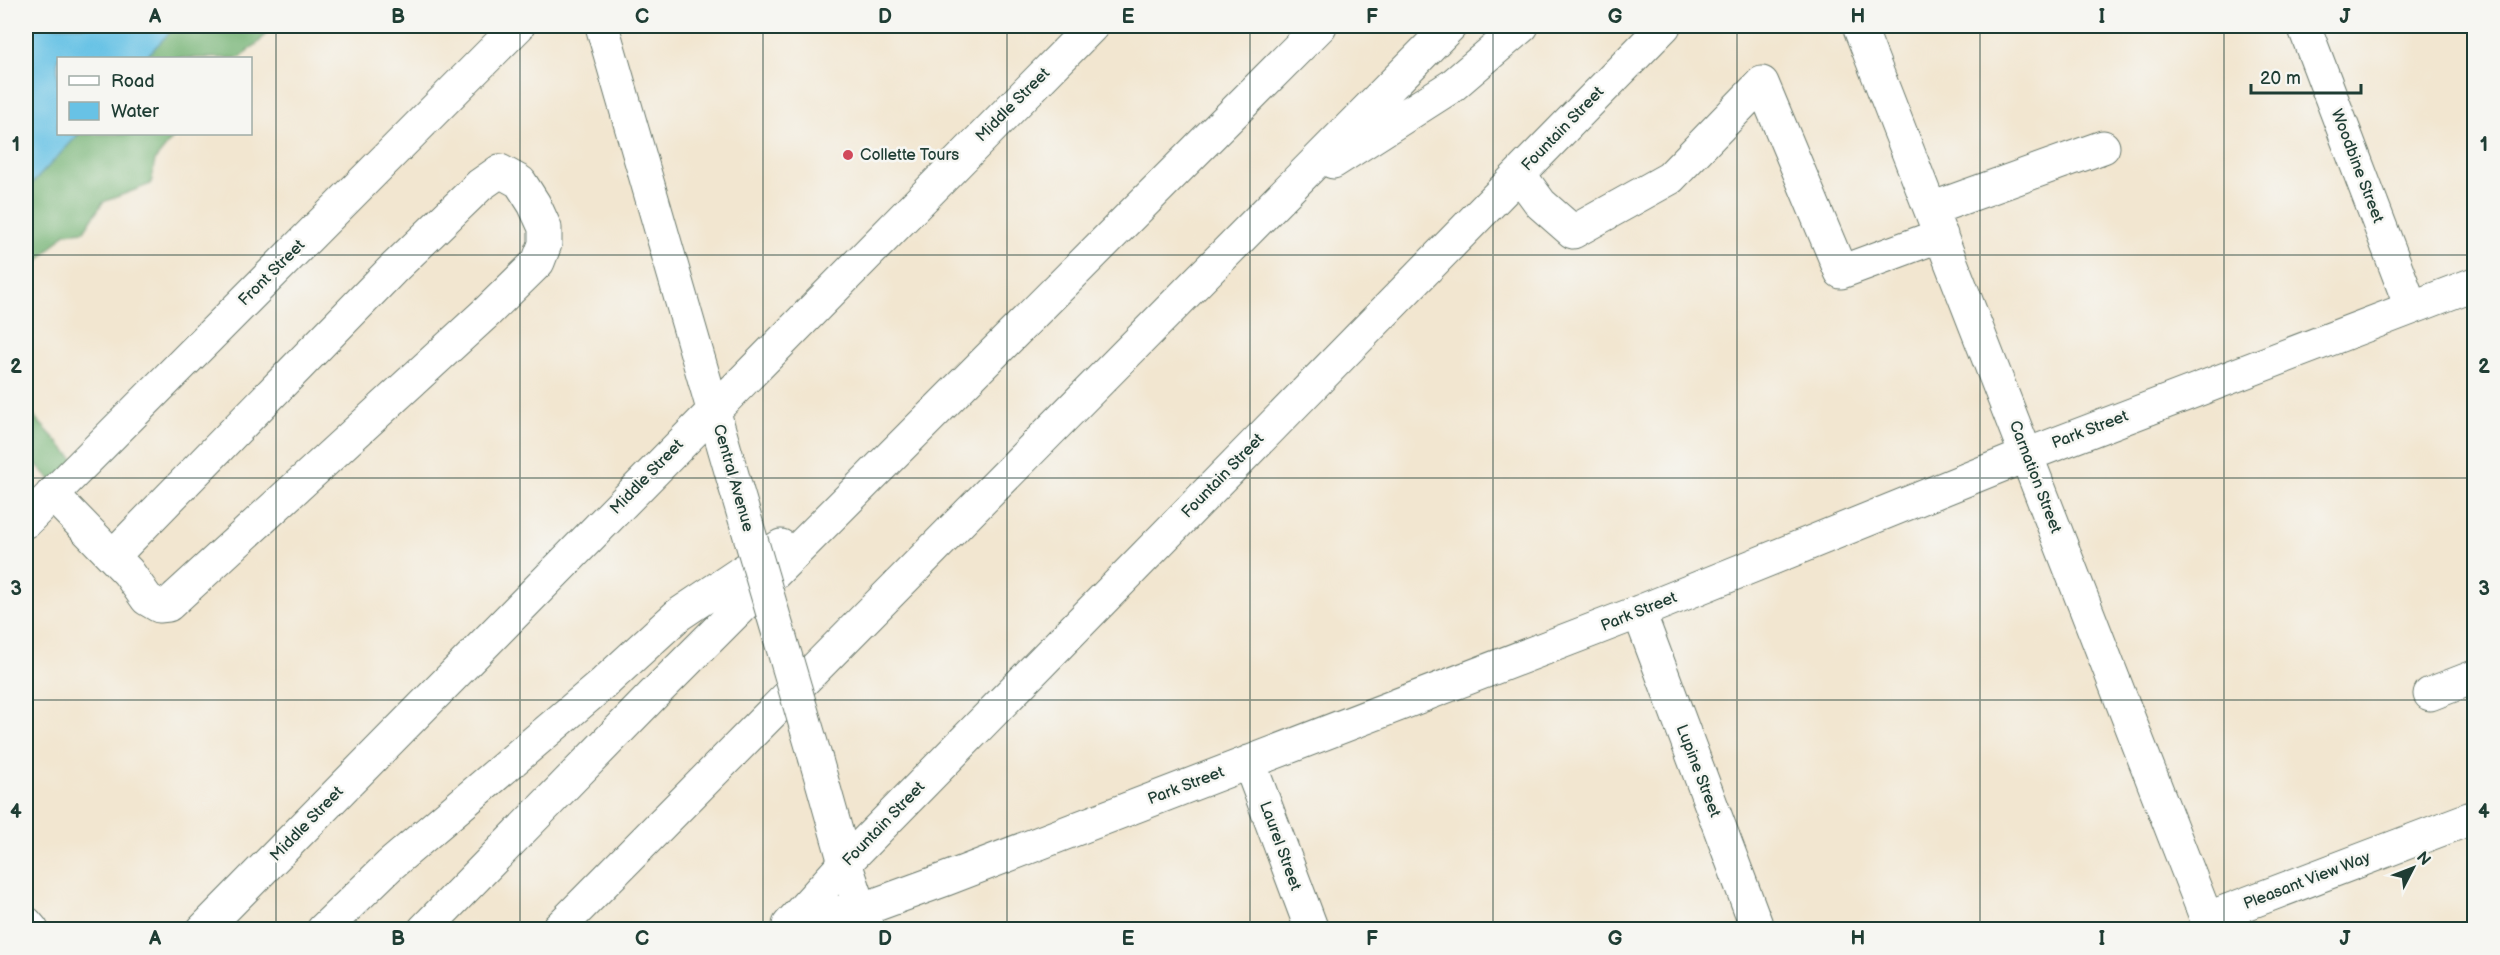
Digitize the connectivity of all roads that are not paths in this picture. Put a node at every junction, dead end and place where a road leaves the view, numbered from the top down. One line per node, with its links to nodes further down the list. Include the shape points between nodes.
1 (518, 26): 18 (main road, Front Street)
2 (602, 26): 16 (main road, Central Avenue)
3 (1092, 26): 16 (main road, Middle Street)
4 (1320, 26): 19 (main road)
5 (1450, 26): 12 (main road)
6 (1522, 26): 12 (main road, via 1452,86)
7 (1664, 26): 11 (main road, Fountain Street)
8 (1859, 26): 13 (main road, Carnation Street)
9 (2304, 26): 15 (main road, Woodbine Street)
10 (2103, 147): 13 (main road)
11 (1519, 174): 13 (main road, via 1541,204 1574,232 1670,178 1762,83 1841,272); 27 (main road, Fountain Street)
12 (1281, 196): 36 (main road)
13 (1936, 222): 17 (main road, Carnation Street)
14 (2475, 284): 15 (main road, Park Street)
15 (2411, 307): 17 (main road, Park Street)
16 (713, 409): 27 (main road, Central Avenue, bridge); 33 (main road, Middle Street)
17 (2027, 454): 22 (main road, Park Street); 31 (main road, Carnation Street)
18 (52, 494): 20 (main road, Front Street); 21 (main road)
19 (842, 505): 34 (main road, via 678,615 397,859); 35 (main road)
20 (26, 521)
21 (113, 556): 21 (main road, via 147,598 159,606 168,605 180,594 538,262 545,244 545,228 520,182 500,171 480,185)
22 (1639, 612): 25 (main road, Park Street); 38 (main road, Lupine Street)
23 (2475, 677): 24 (main road)
24 (2430, 694)
25 (1249, 762): 28 (main road, Park Street); 37 (main road, Laurel Street)
26 (2475, 817): 31 (main road, Pleasant View Way)
27 (845, 863): 28 (main road, Central Avenue); 30 (main road, Fountain Street)
28 (865, 920): 30 (main road, Park Street)
29 (26, 923): 32 (main road)
30 (791, 923)
31 (2209, 924)
32 (32, 930)
33 (203, 930)
34 (323, 930)
35 (424, 930)
36 (557, 930)
37 (1312, 930)
38 (1758, 930)

